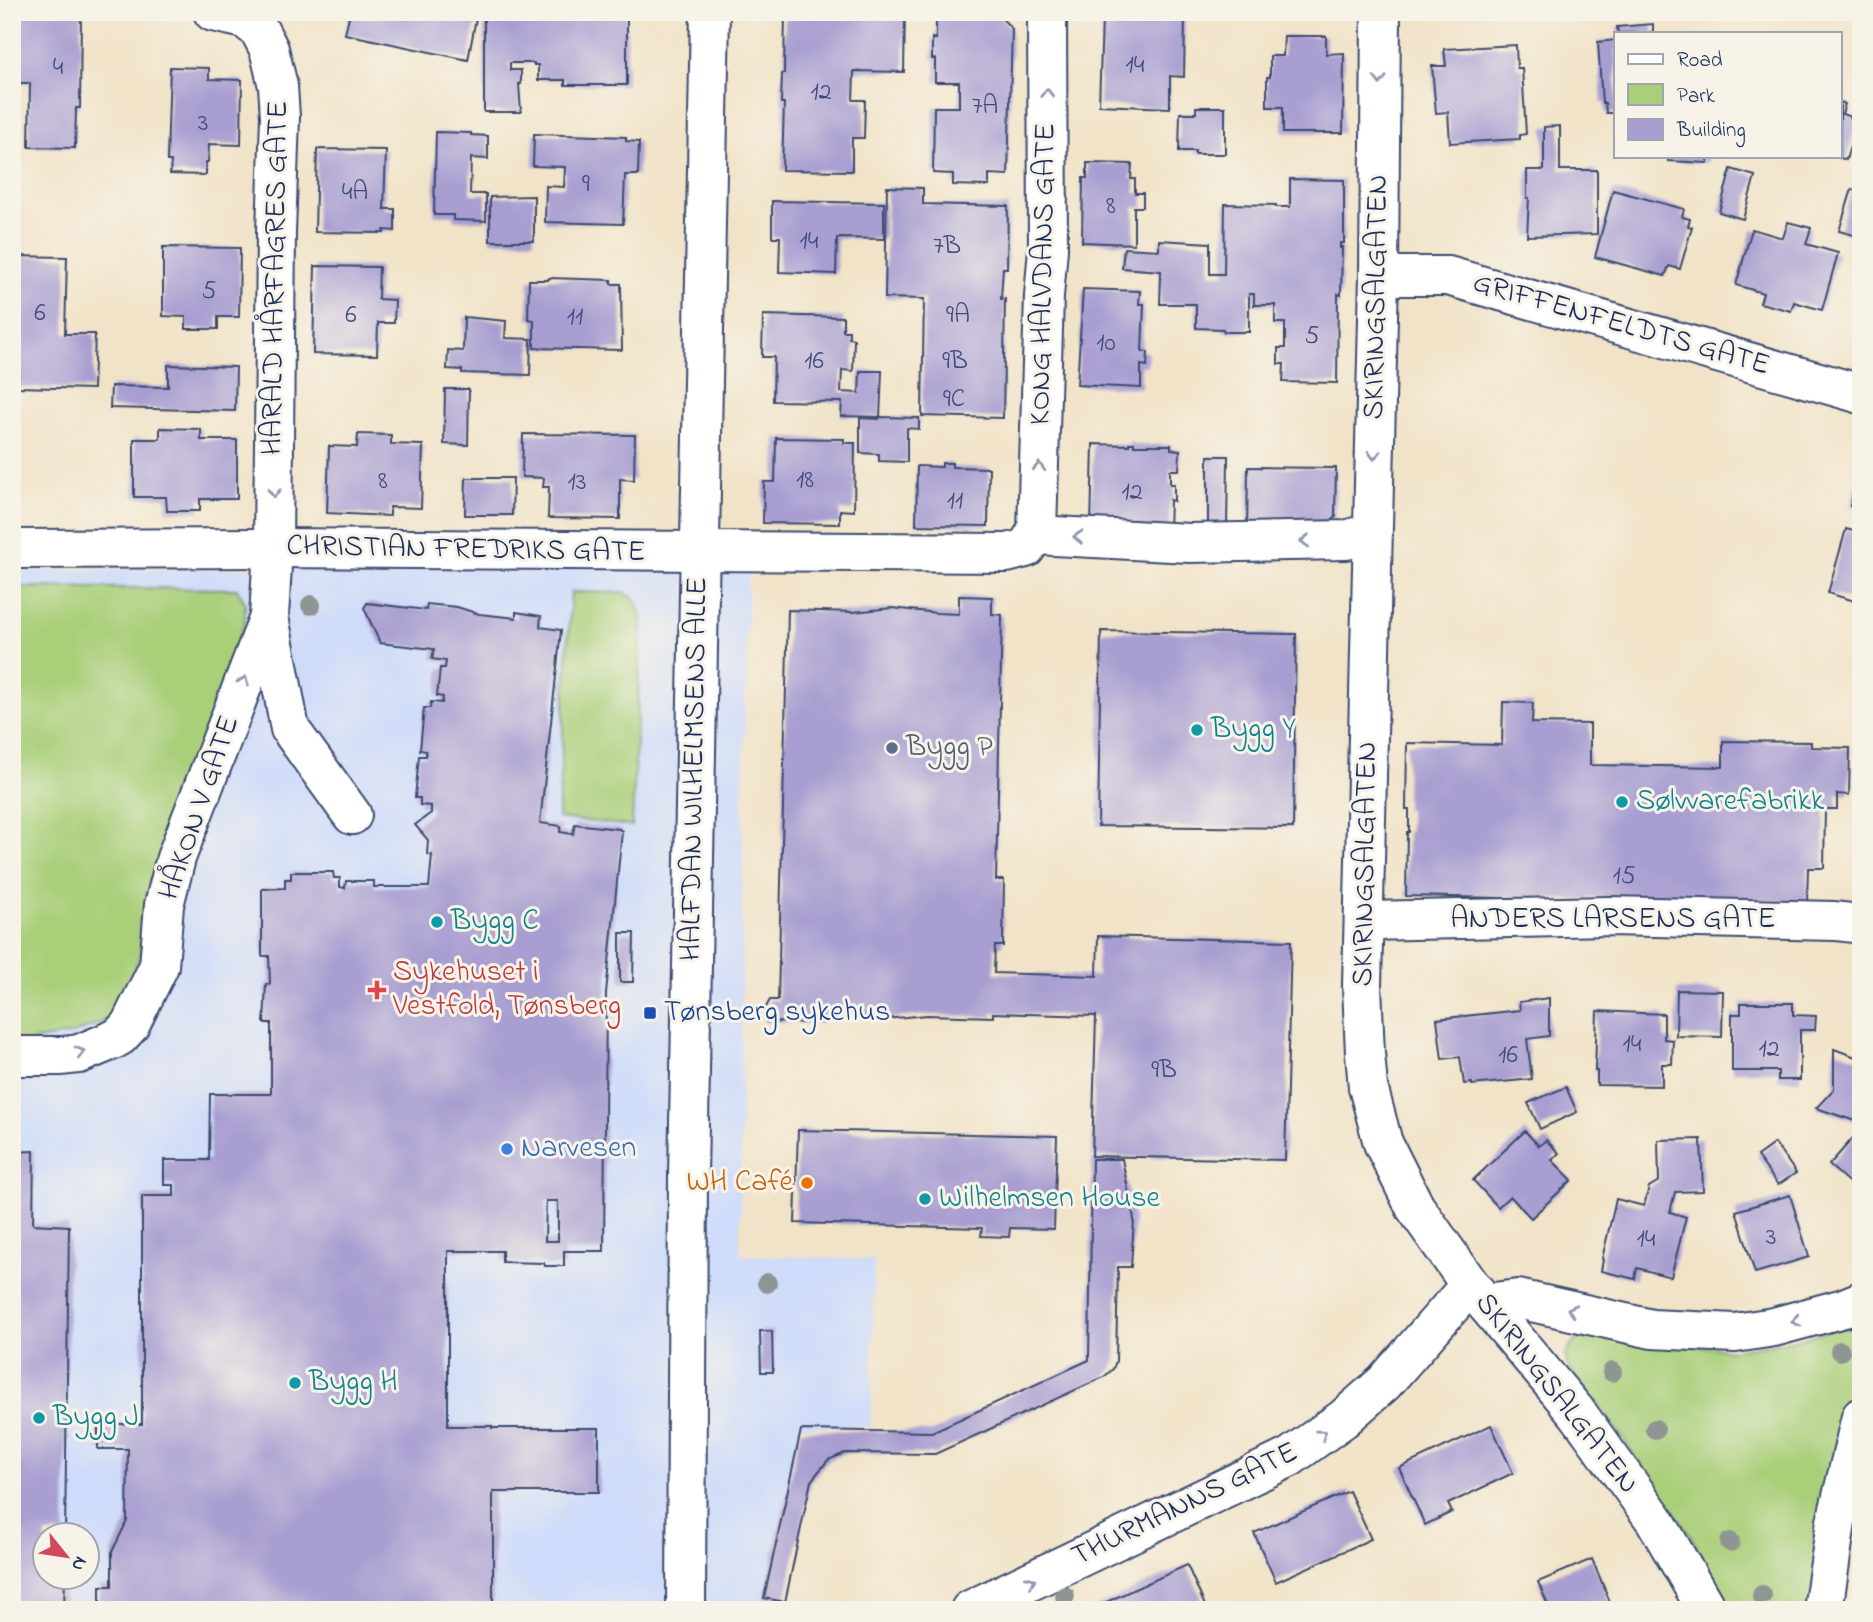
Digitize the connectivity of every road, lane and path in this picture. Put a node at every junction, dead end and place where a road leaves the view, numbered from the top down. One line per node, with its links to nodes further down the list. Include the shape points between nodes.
1 (710, 12): 11 (street, HALFDAN WILHELMSENS ALLE)
2 (1047, 12): 8 (street, KONG HALVDANS GATE, one-way to 2, via 1048,249)
3 (1381, 12): 5 (street, SKIRINGSALGATEN, one-way to 5)
4 (229, 16): 9 (street, HARALD HÅRFAGRES GATE, one-way to 9, via 259,30 278,86)
5 (1379, 276): 6 (street, GRIFFENFELDTS GATE, via 1448,276); 7 (street, SKIRINGSALGATEN, one-way to 7)
6 (1861, 394)
7 (1372, 532): 8 (street, one-way to 8, via 1346,540 1190,543); 14 (street, SKIRINGSALGATEN)
8 (1035, 535): 11 (street, CHRISTIAN FREDRIKS GATE, via 1026,548 1007,553)
9 (273, 548): 10 (street, CHRISTIAN FREDRIKS GATE); 11 (street, CHRISTIAN FREDRIKS GATE); 12 (street, HÅKON V GATE)
10 (12, 550)
11 (699, 552): 20 (street, HALFDAN WILHELMSENS ALLE)
12 (269, 617): 13 (street, via 290,729); 16 (street, HÅKON V GATE, one-way to 12, via 79,1054 113,1040 130,1025 159,966 164,905 176,858)
13 (352, 815)
14 (1365, 921): 15 (street, ANDERS LARSENS GATE, via 1609,916); 17 (street, SKIRINGSALGATEN, via 1365,1054 1368,1087 1383,1143 1415,1207)
15 (1861, 924)
16 (12, 1056)
17 (1477, 1294): 18 (street, one-way to 17, via 1774,1328 1735,1333 1652,1329); 21 (street, THURMANNS GATE, one-way to 17, via 1290,1457 1343,1419); 22 (street, SKIRINGSALGATEN, via 1578,1414 1655,1520)
18 (1861, 1301)
19 (1861, 1417): 23 (street, via 1836,1522)
20 (686, 1610)
21 (970, 1610)
22 (1707, 1610)
23 (1823, 1610)

